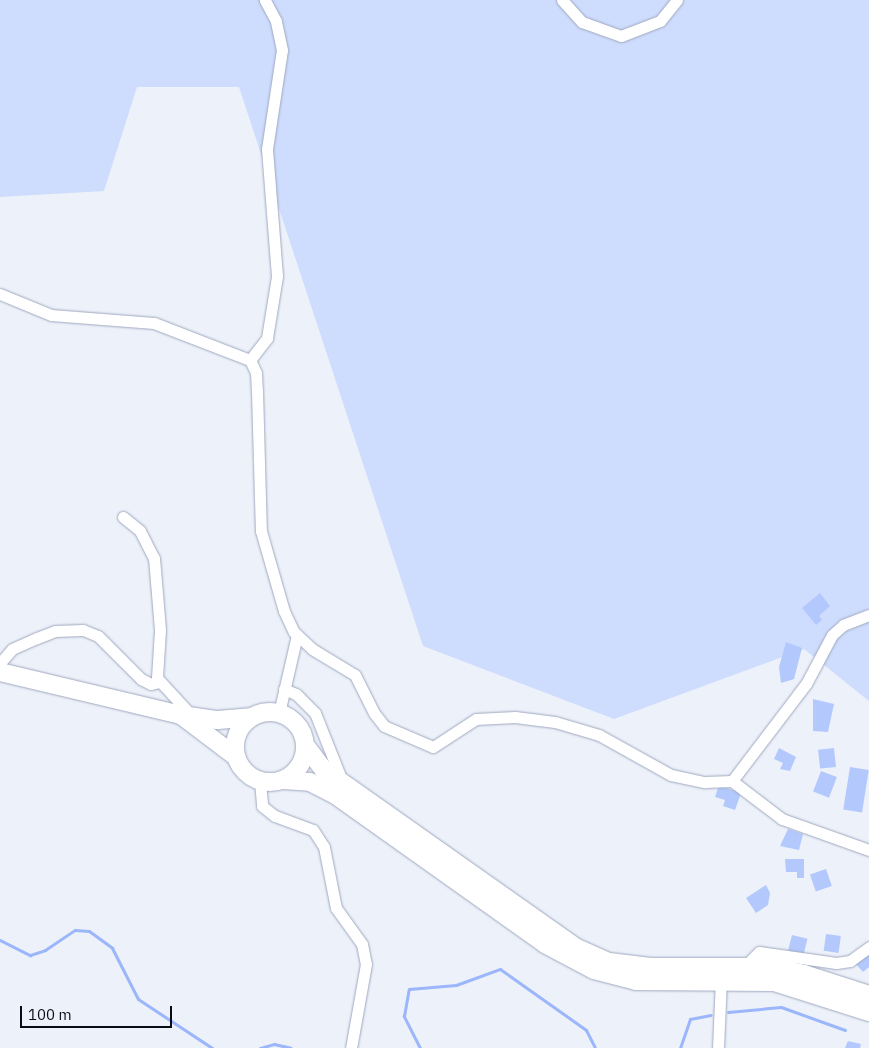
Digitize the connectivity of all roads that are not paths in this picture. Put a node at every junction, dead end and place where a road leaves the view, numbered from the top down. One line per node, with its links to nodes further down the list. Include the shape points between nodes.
1 (265, 0): 5 (street, via 276,21 282,50 267,149 276,276 268,338)
2 (562, 0): 3 (street, via 582,22 621,36 660,21)
3 (677, 0)
4 (0, 294): 5 (street, via 51,315 154,323)
5 (250, 360): 8 (street, via 256,373 261,531 284,611)
6 (123, 517): 11 (street, via 140,531 154,558 160,630 155,672)
7 (869, 615): 19 (street, via 843,625 832,635 806,684)
8 (297, 635): 12 (street); 19 (street, via 312,649 355,674 384,726 421,744 433,747 476,719 515,717 555,722 599,735 672,774 705,782)
9 (0, 663): 11 (street, via 12,649 37,638 55,631 83,630 98,636 141,679 151,684)
10 (0, 672): 14 (main road)
11 (160, 682): 14 (street)
12 (284, 689): 13 (street); 21 (street, via 296,694 315,713)
13 (280, 713): 15 (main road, via 264,712); 16 (main road, via 300,728)
14 (187, 716): 15 (main road, via 218,720); 17 (main road)
15 (250, 718): 17 (main road, via 240,728 234,742)
16 (305, 745): 18 (main road, via 300,766); 21 (main road, via 323,769)
17 (235, 756): 20 (main road, via 249,776)
18 (283, 780): 20 (main road); 25 (main road, via 310,782 334,794 545,944 594,970 636,981)
19 (732, 780): 22 (street, via 782,818)
20 (260, 781): 28 (street, via 262,806 275,816 313,830 324,847 336,908 362,944 366,964)
21 (343, 782): 24 (main road, via 577,948 609,962 652,967)
22 (869, 850)
23 (869, 947): 24 (street, via 850,961 836,962 759,952)
24 (744, 967): 26 (main road, via 771,967 804,974)
25 (721, 980): 27 (main road, via 774,982); 29 (street)
26 (869, 996)
27 (869, 1012)
28 (351, 1048)
29 (718, 1048)

